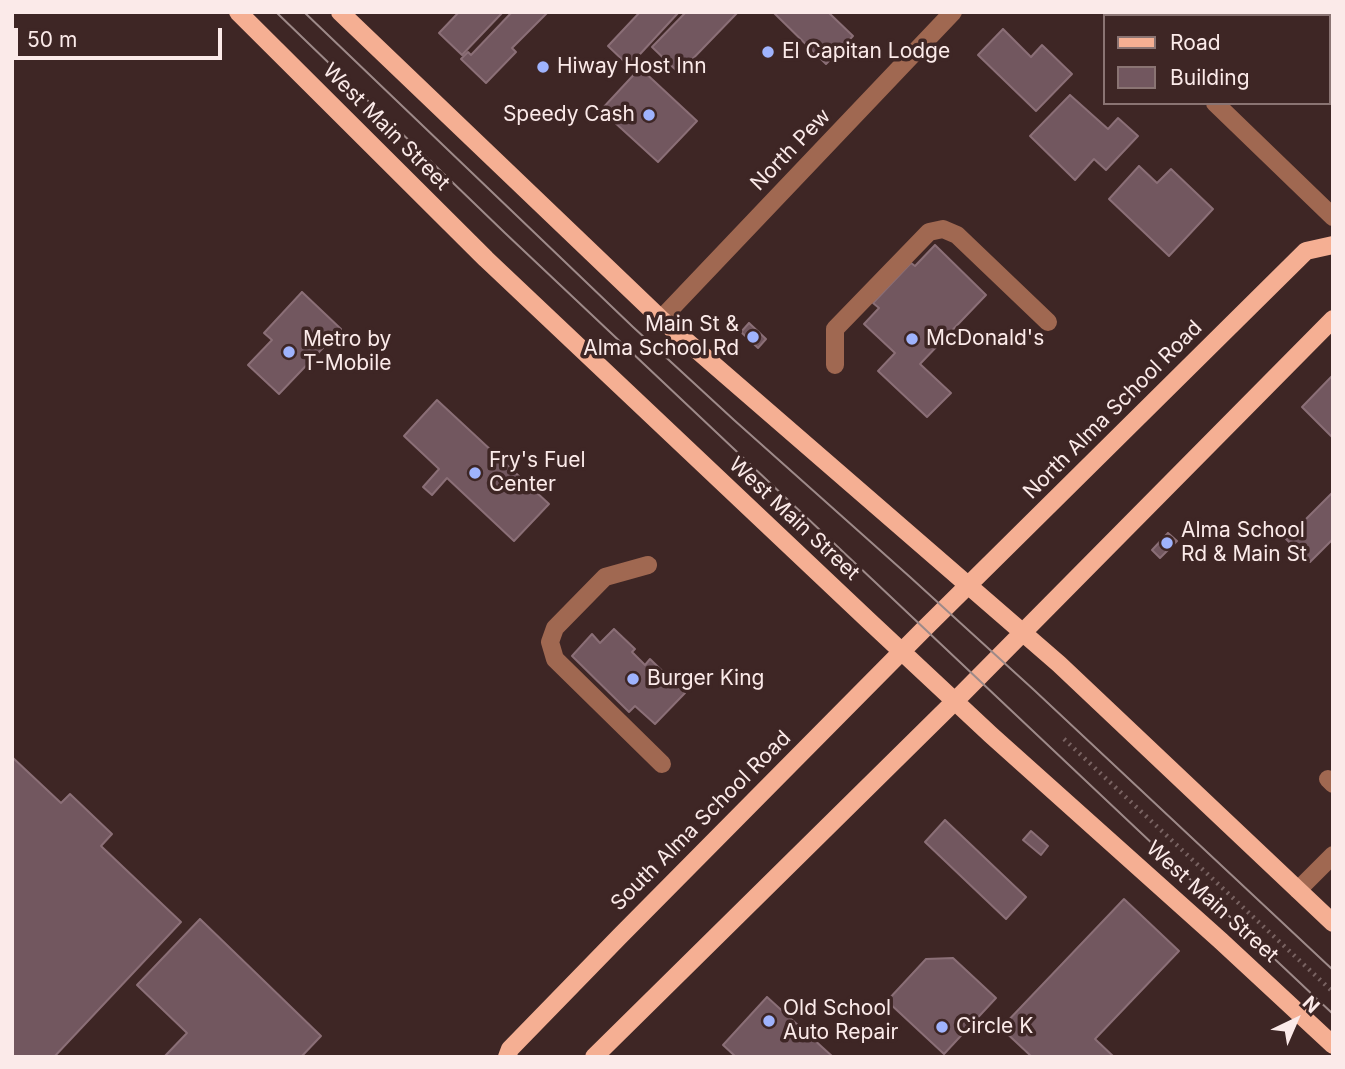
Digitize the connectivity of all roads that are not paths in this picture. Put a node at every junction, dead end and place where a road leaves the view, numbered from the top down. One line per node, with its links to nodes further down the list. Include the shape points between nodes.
1 (238, 12): 15 (main road, West Main Street, via 486,258)
2 (340, 12): 7 (main road)
3 (953, 12): 7 (street, North Pew)
4 (1217, 105): 5 (street)
5 (1333, 217)
6 (1333, 246): 12 (main road, North Alma School Road, via 1306,251)
7 (661, 319): 12 (main road)
8 (1333, 319): 14 (main road)
9 (1048, 322): 10 (street, via 957,235 943,229 929,232 835,330)
10 (835, 365)
11 (648, 565): 17 (street, via 605,577 555,628 550,642 555,659)
12 (967, 586): 13 (main road, North Alma School Road); 14 (main road)
13 (932, 621): 15 (main road, South Alma School Road)
14 (1023, 633): 16 (main road); 19 (main road)
15 (902, 652): 16 (main road, West Main Street); 22 (main road, South Alma School Road, via 610,945)
16 (955, 701): 21 (main road, West Main Street); 23 (main road)
17 (662, 764)
18 (1333, 855): 19 (street)
19 (1298, 890): 20 (main road)
20 (1333, 923)
21 (1333, 1045)
22 (507, 1057)
23 (594, 1057)

